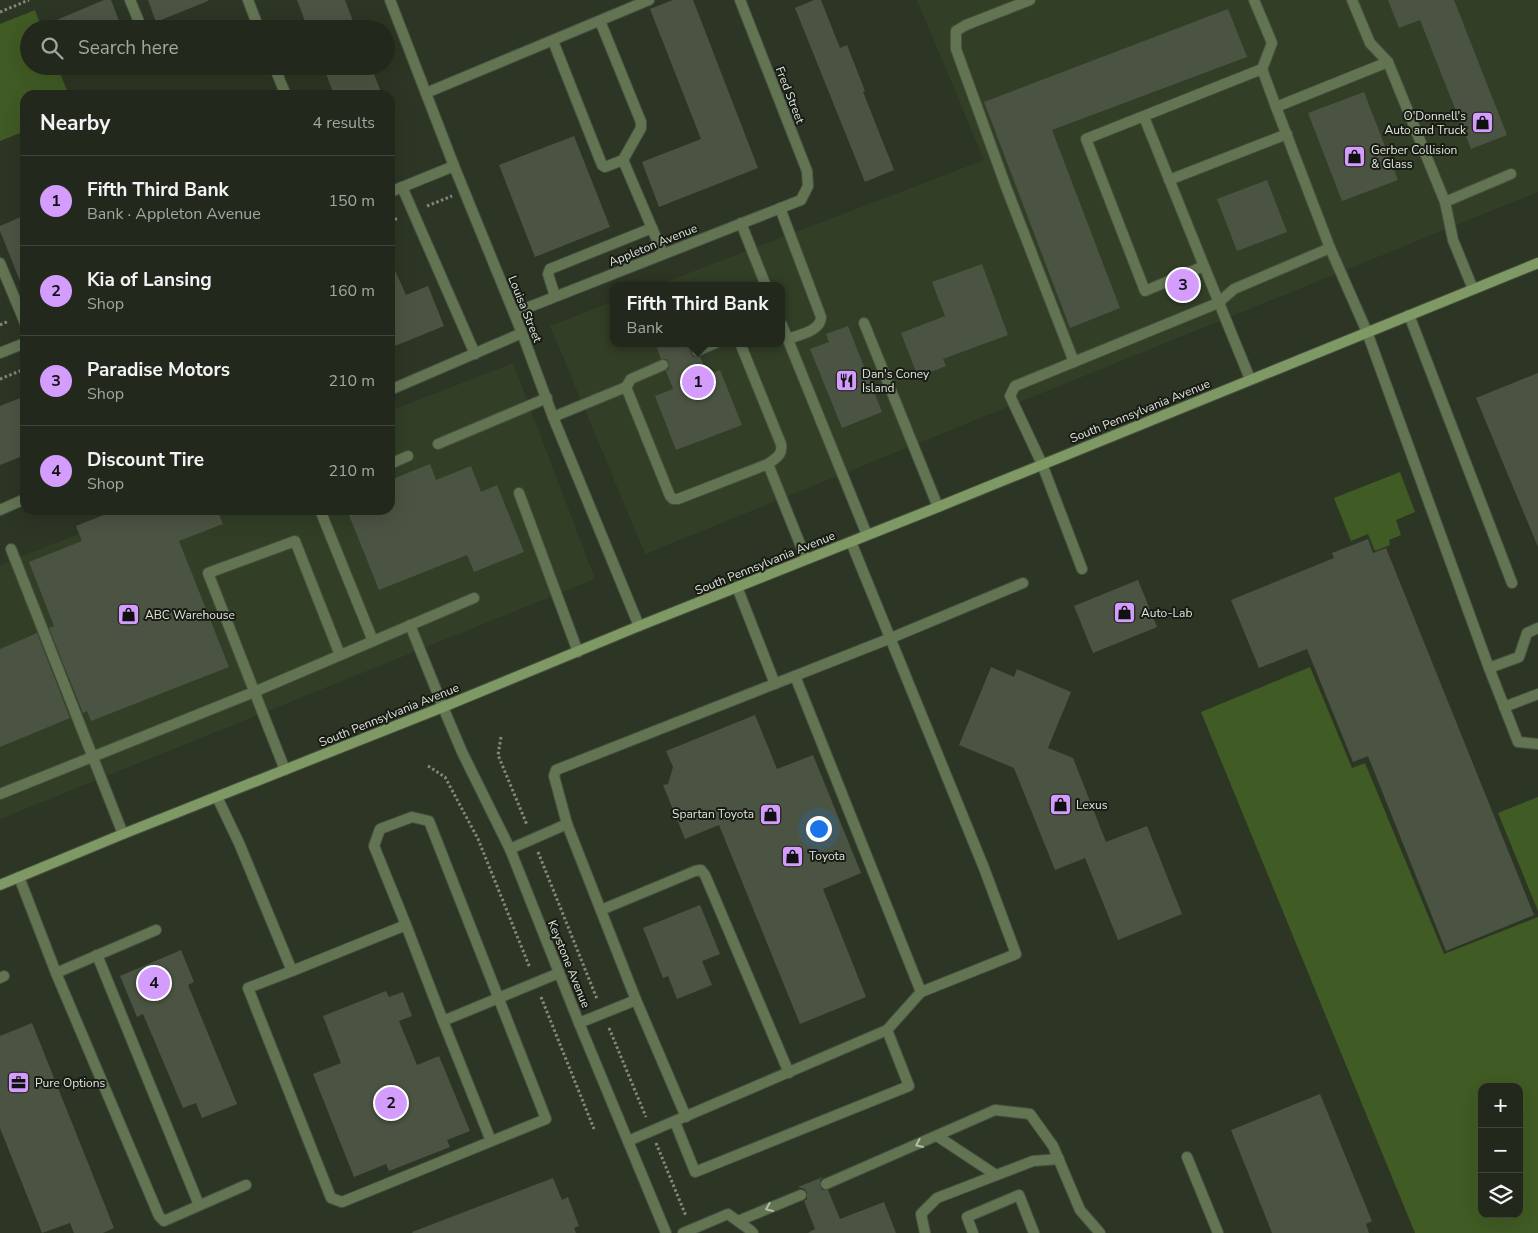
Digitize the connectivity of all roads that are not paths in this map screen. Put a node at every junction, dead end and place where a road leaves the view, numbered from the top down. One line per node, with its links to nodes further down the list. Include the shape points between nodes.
1 (130, 0): 9 (street)
2 (248, 0): 10 (street)
3 (390, 0): 17 (street, Louisa Street)
4 (649, 0): 11 (street)
5 (740, 0): 27 (street, Fred Street, via 807,171 808,186)
6 (1030, 0): 55 (street, via 956,31 956,49)
7 (1254, 0): 14 (street, via 1272,43)
8 (1352, 0): 13 (street, via 1370,43)
9 (138, 20)
10 (256, 20)
11 (600, 21): 12 (street); 21 (street, via 641,122 641,128)
12 (553, 41): 17 (street); 21 (street, via 602,166)
13 (1388, 62): 18 (street); 28 (street)
14 (1262, 69): 18 (street); 19 (street)
15 (278, 75): 16 (street)
16 (283, 90)
17 (426, 93): 22 (street, Louisa Street)
18 (1276, 107): 20 (street)
19 (1144, 117): 24 (street); 36 (street, via 1086,140 1145,291)
20 (1287, 134): 24 (street); 32 (street)
21 (623, 160): 31 (street)
22 (454, 166): 25 (street); 42 (street, Louisa Street)
23 (1511, 174): 28 (street)
24 (1169, 180): 36 (street)
25 (402, 187): 26 (street); 54 (street)
26 (395, 190)
27 (800, 200): 29 (street, Appleton Avenue)
28 (1445, 202): 38 (street, via 1453,240)
29 (780, 208): 30 (street, Appleton Avenue); 48 (street, via 821,317 818,327)
30 (741, 224): 33 (street, Appleton Avenue); 37 (street)
31 (652, 228): 33 (street); 39 (street, via 550,269 548,274)
32 (1330, 248): 40 (street, via 1234,289); 45 (street)
33 (663, 254): 39 (street, Appleton Avenue)
34 (0, 263): 41 (street)
35 (1538, 263): 38 (main road, South Pennsylvania Avenue)
36 (1204, 266): 40 (street)
37 (764, 282)
38 (1473, 289): 43 (main road, South Pennsylvania Avenue)
39 (555, 296): 42 (street, Appleton Avenue)
40 (1218, 303): 55 (street); 57 (street)
41 (20, 311)
42 (514, 313): 46 (street, Louisa Street)
43 (1409, 315): 45 (main road, South Pennsylvania Avenue); 78 (street)
44 (864, 323): 69 (street)
45 (1367, 332): 57 (main road, South Pennsylvania Avenue); 88 (street)
46 (522, 333): 54 (street); 60 (street, Louisa Street)
47 (785, 333): 48 (street)
48 (787, 339): 72 (street)
49 (20, 345): 53 (street)
50 (706, 347): 52 (street)
51 (742, 347): 65 (street, via 781,444 781,455)
52 (697, 351)
53 (0, 353)
54 (475, 354): 59 (street)
55 (1074, 362): 66 (street, via 1011,390 1010,396)
56 (663, 365): 58 (street, via 631,380)
57 (1250, 379): 66 (main road, South Pennsylvania Avenue)
58 (626, 387): 61 (street); 65 (street, via 674,499)
59 (395, 388)
60 (546, 398): 61 (street, Louisa Street); 62 (street)
61 (553, 417): 82 (street, Louisa Street)
62 (438, 444)
63 (408, 456): 64 (street)
64 (395, 462)
65 (768, 464): 75 (street)
66 (1042, 464): 69 (main road, South Pennsylvania Avenue); 76 (street)
67 (519, 493): 86 (street)
68 (20, 502): 70 (street)
69 (938, 507): 72 (main road, South Pennsylvania Avenue)
70 (0, 510)
71 (322, 515): 85 (street)
72 (867, 535): 73 (main road, South Pennsylvania Avenue)
73 (851, 542): 75 (main road, South Pennsylvania Avenue); 84 (street)
74 (11, 549): 96 (street)
75 (806, 559): 79 (main road, South Pennsylvania Avenue)
76 (1082, 569)
77 (1024, 583): 84 (street)
78 (1512, 583)
79 (737, 587): 82 (main road, South Pennsylvania Avenue); 90 (street)
80 (474, 598): 81 (street)
81 (410, 625): 85 (street); 93 (street, Keystone Avenue)
82 (639, 626): 86 (main road, South Pennsylvania Avenue)
83 (1538, 628): 88 (street, via 1527,633 1519,657)
84 (891, 638): 89 (street); 112 (street, via 1016,954)
85 (373, 641): 87 (street)
86 (578, 652): 93 (main road, South Pennsylvania Avenue)
87 (340, 654): 91 (street); 91 (street, via 295,541 208,573)
88 (1489, 668): 94 (street)
89 (795, 676): 90 (street); 112 (street)
90 (775, 684): 100 (street, via 556,770 554,776)
91 (254, 692): 96 (street); 97 (street)
92 (1538, 694): 94 (street)
93 (443, 707): 97 (main road, South Pennsylvania Avenue); 102 (street, Keystone Avenue)
94 (1504, 707): 95 (street, via 1518,742)
95 (1538, 744)
96 (93, 756): 98 (street); 101 (street)
97 (285, 770): 99 (main road, South Pennsylvania Avenue)
98 (0, 794)
99 (217, 798): 101 (main road, South Pennsylvania Avenue); 109 (street)
100 (567, 824): 102 (street); 105 (street)
101 (124, 834): 103 (main road, South Pennsylvania Avenue)
102 (510, 849): 111 (street, Keystone Avenue)
103 (19, 877): 104 (main road, South Pennsylvania Avenue); 110 (street)
104 (0, 885)
105 (601, 910): 114 (street); 118 (street, via 695,871 701,870 706,874)
106 (406, 925): 109 (street); 113 (street, via 374,846 380,829 412,817 428,821); 115 (street)
107 (156, 930): 108 (street)
108 (96, 955): 110 (street); 130 (street)
109 (292, 971): 122 (street, via 248,988 331,1198 342,1202)
110 (56, 973): 130 (street, via 159,1216 164,1221)
111 (559, 973): 113 (street); 116 (street, Keystone Avenue)
112 (921, 992): 117 (street)
113 (498, 999): 115 (street); 122 (street, via 546,1119)
114 (636, 1000): 116 (street); 119 (street)
115 (443, 1022): 122 (street)
116 (579, 1023): 123 (street, Keystone Avenue)
117 (886, 1030): 118 (street); 120 (street, via 908,1086 694,1172)
118 (789, 1073): 119 (street)
119 (686, 1117): 120 (street)
120 (675, 1122): 123 (street)
121 (937, 1136): 125 (street, via 995,1110 1030,1114); 126 (street); 127 (street, one-way to 127)
122 (491, 1141)
123 (628, 1141): 133 (street, Keystone Avenue)
124 (1187, 1157): 139 (street)
125 (1059, 1159): 126 (street, via 1033,1161); 138 (street, via 1080,1210)
126 (996, 1175): 135 (street, via 937,1198 922,1214)
127 (826, 1184)
128 (246, 1185): 130 (street)
129 (801, 1194): 131 (street, one-way to 131)
130 (199, 1205)
131 (738, 1221): 132 (street, via 728,1214); 134 (street)
132 (687, 1232)
133 (666, 1233)
134 (753, 1233)
135 (925, 1233)
136 (973, 1233): 137 (street, via 966,1217 1019,1195)
137 (1034, 1233)
138 (1100, 1233)
139 (1218, 1233)

